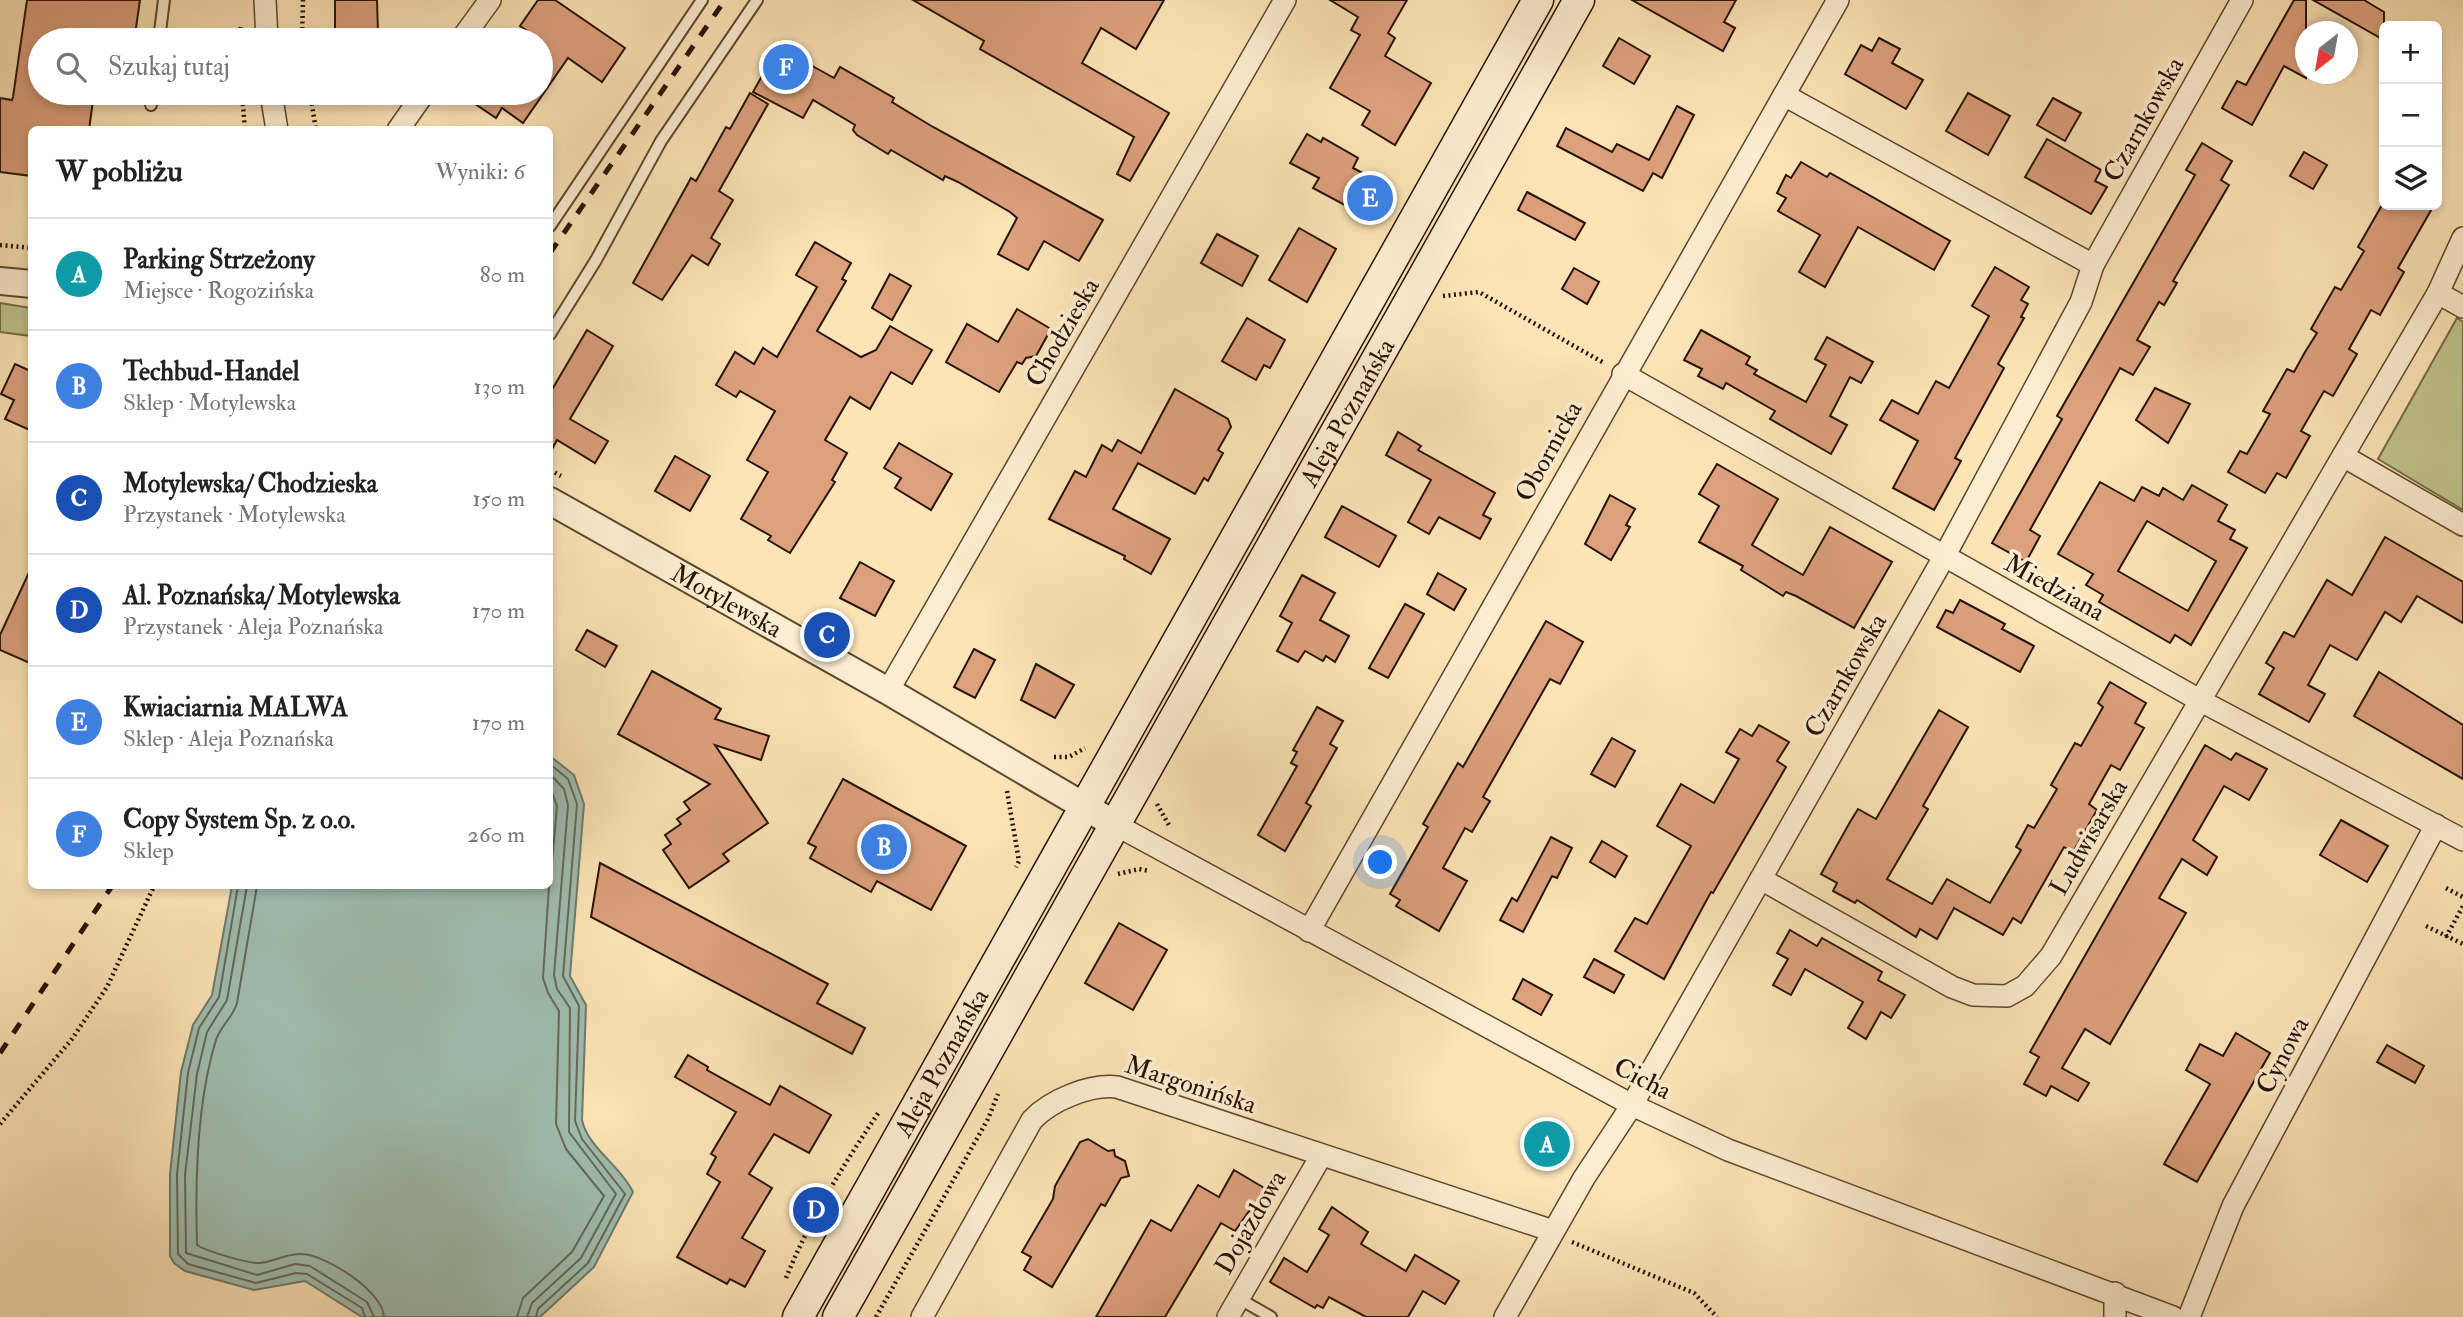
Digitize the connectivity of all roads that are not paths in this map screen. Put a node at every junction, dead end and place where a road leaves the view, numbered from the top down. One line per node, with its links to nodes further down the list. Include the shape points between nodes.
1 (164, 0): 11 (lane)
2 (265, 0): 12 (street)
3 (489, 0): 13 (street)
4 (702, 0): 19 (lane)
5 (757, 0): 26 (lane, via 661,141)
6 (1285, 0): 32 (street, Chodzieska)
7 (1538, 0): 34 (main road, Aleja Poznańska)
8 (1578, 0): 35 (main road, Aleja Poznańska)
9 (1838, 0): 14 (street, Obornicka)
10 (2242, 0): 21 (street, Czarnkowska)
11 (160, 28)
12 (266, 28)
13 (469, 28)
14 (1784, 95): 21 (street); 27 (street, Obornicka)
15 (273, 105): 17 (street)
16 (416, 105): 18 (street)
17 (277, 126)
18 (401, 126)
19 (553, 222)
20 (2463, 237): 24 (street, Ludwisarska)
21 (2093, 265): 31 (street, Czarnkowska, via 2081,302)
22 (0, 281): 23 (street)
23 (28, 284)
24 (2438, 293): 25 (street); 28 (street, Ludwisarska)
25 (2463, 307)
26 (553, 329)
27 (1623, 374): 31 (street, Miedziana); 39 (street, Obornicka)
28 (2343, 456): 30 (street); 33 (street, Ludwisarska)
29 (553, 503): 32 (street, Motylewska)
30 (2463, 525)
31 (1944, 557): 33 (street, Miedziana); 38 (street, Czarnkowska)
32 (888, 691): 34 (street, Motylewska)
33 (2201, 701): 36 (street, Miedziana); 38 (street, Ludwisarska, via 2051,956 2025,986 2007,996 1988,998 1952,987)
34 (1085, 806): 35 (street); 45 (main road, Aleja Poznańska)
35 (1116, 825): 39 (street, Cicha); 46 (main road, Aleja Poznańska)
36 (2436, 825): 37 (street, Miedziana); 53 (street, Cynowa, via 2233,1206)
37 (2463, 840)
38 (1761, 878): 40 (street, Czarnkowska)
39 (1309, 932): 40 (street, Cicha)
40 (1632, 1104): 42 (street, Czarnkowska); 43 (street, Cicha, via 1728,1150)
41 (1321, 1156): 42 (street, Margonińska); 44 (street, Dojazdowa); 47 (street, Margonińska, via 1117,1087 1095,1087 1050,1106 1032,1120)
42 (1553, 1231): 50 (street, Czarnkowska)
43 (2115, 1293): 51 (street); 52 (street, Cicha)
44 (1238, 1298): 48 (street, Dojazdowa); 49 (lane)
45 (797, 1317)
46 (838, 1317)
47 (922, 1317)
48 (1228, 1317)
49 (1271, 1317)
50 (1505, 1317)
51 (2115, 1317)
52 (2173, 1317)
53 (2189, 1317)

